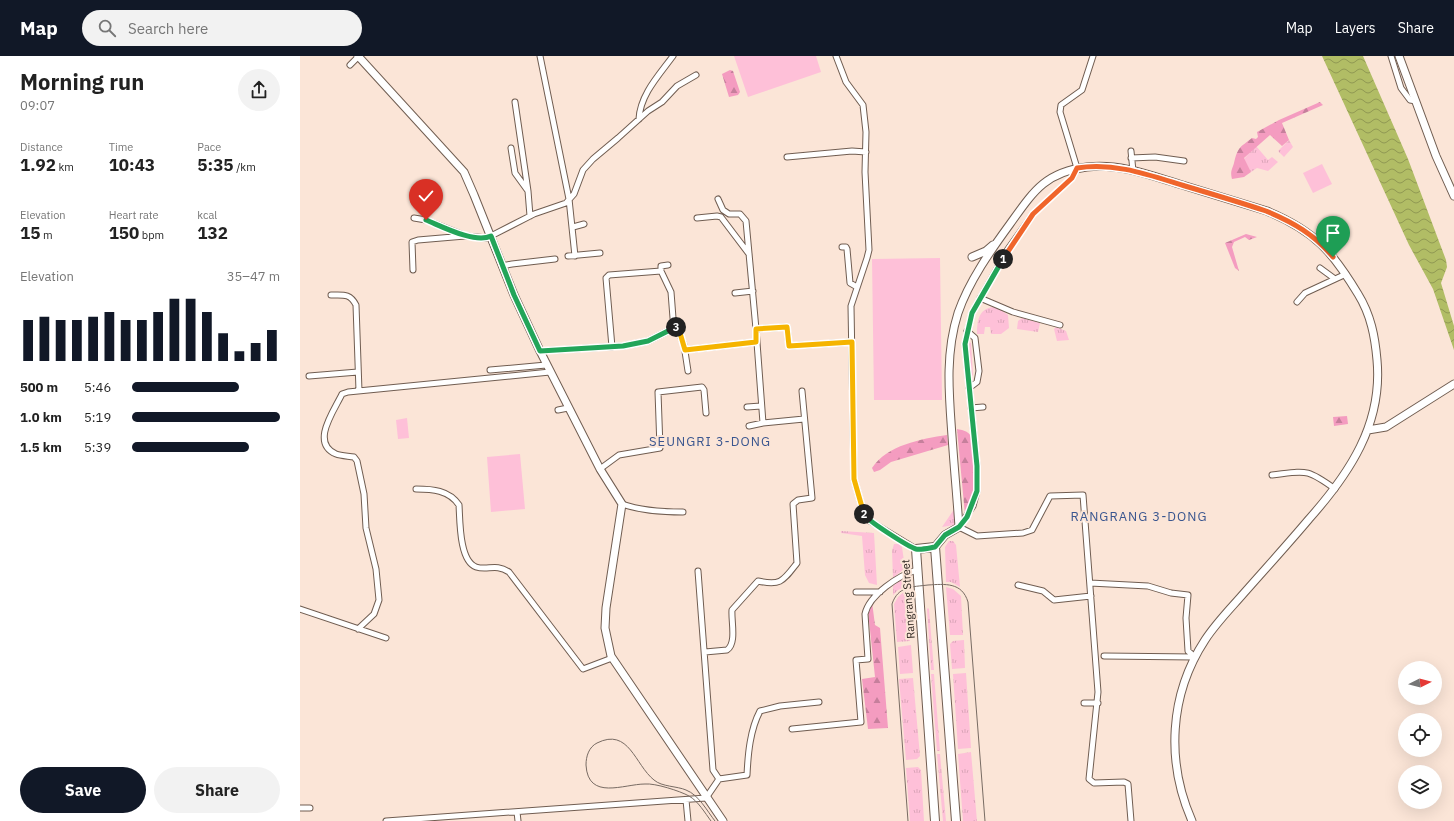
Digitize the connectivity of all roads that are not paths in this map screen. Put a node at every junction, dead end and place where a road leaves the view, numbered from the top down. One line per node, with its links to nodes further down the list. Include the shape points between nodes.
1 (359, 56): 8 (street); 31 (main road, via 464,172)
2 (540, 56): 23 (street)
3 (673, 56): 12 (street, via 648,90 640,107)
4 (836, 56): 15 (street, via 846,82 863,105)
5 (1093, 56): 19 (street, via 1082,90 1062,105 1060,112)
6 (1391, 56): 10 (street, via 1401,88 1410,100)
7 (1399, 56): 10 (main road)
8 (350, 65)
9 (696, 75): 12 (street, via 677,86 662,102)
10 (1416, 101): 22 (main road)
11 (515, 102): 21 (street)
12 (638, 120): 23 (street, via 583,170 574,194)
13 (511, 148): 21 (street, via 515,173)
14 (1130, 151): 17 (street)
15 (866, 152): 16 (street); 47 (street, via 869,250)
16 (787, 157)
17 (1131, 158): 18 (street, via 1155,157); 20 (street)
18 (1184, 161)
19 (1077, 168): 20 (main road, via 1100,166); 32 (main road, via 1056,175 1043,183 1032,193); 51 (street, via 1072,178 1033,214 1008,249)
20 (1133, 171): 45 (main road, via 1285,218 1319,241)
21 (528, 191): 25 (street)
22 (1454, 196)
23 (569, 199): 25 (street, via 566,203); 29 (street)
24 (718, 199): 35 (street, via 725,212 744,217)
25 (530, 216): 31 (street)
26 (414, 218): 30 (street, via 426,220)
27 (697, 218): 35 (street, via 721,217)
28 (584, 224): 29 (street)
29 (573, 227): 37 (street)
30 (466, 236): 31 (street); 43 (street, via 410,242)
31 (491, 236): 41 (main road)
32 (1000, 237): 38 (main road, via 986,251); 89 (main road, via 967,292 950,343 948,377)
33 (842, 247): 47 (street, via 847,249 850,283)
34 (600, 253): 37 (street)
35 (750, 254): 48 (street)
36 (568, 256): 37 (street)
37 (576, 256)
38 (972, 257)
39 (555, 259): 41 (street)
40 (668, 265): 44 (street, via 661,266)
41 (502, 266): 61 (main road)
42 (1320, 268): 46 (street)
43 (413, 270)
44 (661, 271): 54 (street, via 671,292); 59 (street, via 609,275 606,278)
45 (1346, 274): 46 (street); 82 (main road, via 1364,304 1376,348 1377,391)
46 (1335, 279): 52 (street, via 1305,293)
47 (857, 287): 58 (street, via 851,306)
48 (753, 291): 49 (street); 55 (street)
49 (735, 293)
50 (331, 295): 65 (street, via 347,295 356,305)
51 (980, 298): 53 (street, via 1013,312); 56 (street, via 972,313)
52 (1297, 302)
53 (1060, 325)
54 (676, 327): 59 (street, via 648,341); 60 (street)
55 (756, 329): 57 (street); 58 (street, via 787,327 789,346)
56 (967, 332): 69 (street, via 965,344); 69 (street, via 975,338 979,372 977,382)
57 (756, 342): 60 (street); 72 (street)
58 (852, 342): 91 (street, via 854,479 860,503 865,518)
59 (612, 347): 61 (street)
60 (685, 350): 64 (street)
61 (540, 351): 62 (main road)
62 (546, 365): 63 (street); 66 (main road)
63 (490, 370)
64 (688, 371)
65 (358, 372): 67 (street); 70 (street)
66 (550, 372): 70 (street); 75 (main road)
67 (310, 376)
68 (1454, 384): 82 (main road, via 1386,428)
69 (969, 388): 76 (street)
70 (359, 391): 100 (street, via 342,394 323,439 324,444 336,454 354,457 362,482 366,528 376,569 379,600 374,614)
71 (802, 391): 79 (street)
72 (762, 406): 73 (street); 80 (street)
73 (748, 407)
74 (983, 407): 76 (street)
75 (568, 408): 77 (street); 83 (main road)
76 (971, 408): 89 (street, via 977,491 972,506)
77 (558, 410)
78 (706, 413): 83 (street, via 702,387 658,392 660,448 619,455)
79 (804, 419): 80 (street); 102 (street, via 812,498 798,500 793,504 797,563 783,581 772,584 758,581 732,610 733,641 730,648)
80 (763, 423): 81 (street)
81 (749, 426)
82 (1368, 430): 86 (main road, via 1352,466)
83 (600, 469): 87 (main road)
84 (1272, 475): 86 (street, via 1305,471)
85 (416, 489): 105 (street, via 439,491 456,500 459,505 464,553 476,567 503,568 510,572 582,671)
86 (1335, 489): 104 (main road, via 1214,627)
87 (622, 504): 88 (street, via 636,509); 105 (main road, via 606,608 605,628)
88 (683, 512)
89 (959, 527): 90 (main road, via 945,535); 94 (street, via 976,536 1023,533 1032,530 1050,496 1083,495)
90 (935, 547): 91 (main road, Rangrang Street); 121 (main road)
91 (916, 549): 92 (main road, Rangrang Street)
92 (917, 570): 97 (street, via 906,573); 120 (main road, Rangrang Street)
93 (698, 571): 102 (street)
94 (1090, 583): 98 (street); 104 (street, via 1148,586 1188,596 1188,651)
95 (1018, 585): 98 (street, via 1043,591 1054,600)
96 (856, 592): 97 (street)
97 (880, 592): 109 (street, via 870,601 865,614 868,658 856,660 861,722)
98 (1091, 596): 108 (street)
99 (300, 609): 100 (street)
100 (358, 629): 101 (street)
101 (386, 638)
102 (705, 652): 110 (street, via 713,770)
103 (1104, 656): 104 (street)
104 (1195, 657): 123 (main road, via 1181,692 1174,736 1179,781)
105 (612, 658): 111 (main road)
106 (819, 702): 110 (street, via 760,711 755,721 747,775)
107 (1084, 703): 108 (street)
108 (1098, 703): 122 (street, via 1093,722 1089,779 1094,783 1128,784)
109 (792, 729)
110 (719, 779): 111 (street)
111 (706, 798): 112 (street); 119 (main road)
112 (686, 800): 115 (street); 118 (street)
113 (300, 808): 114 (street)
114 (310, 808)
115 (517, 812): 116 (street); 117 (street)
116 (386, 821)
117 (518, 821)
118 (688, 821)
119 (723, 821)
120 (935, 821)
121 (956, 821)
122 (1131, 821)
123 (1192, 821)

